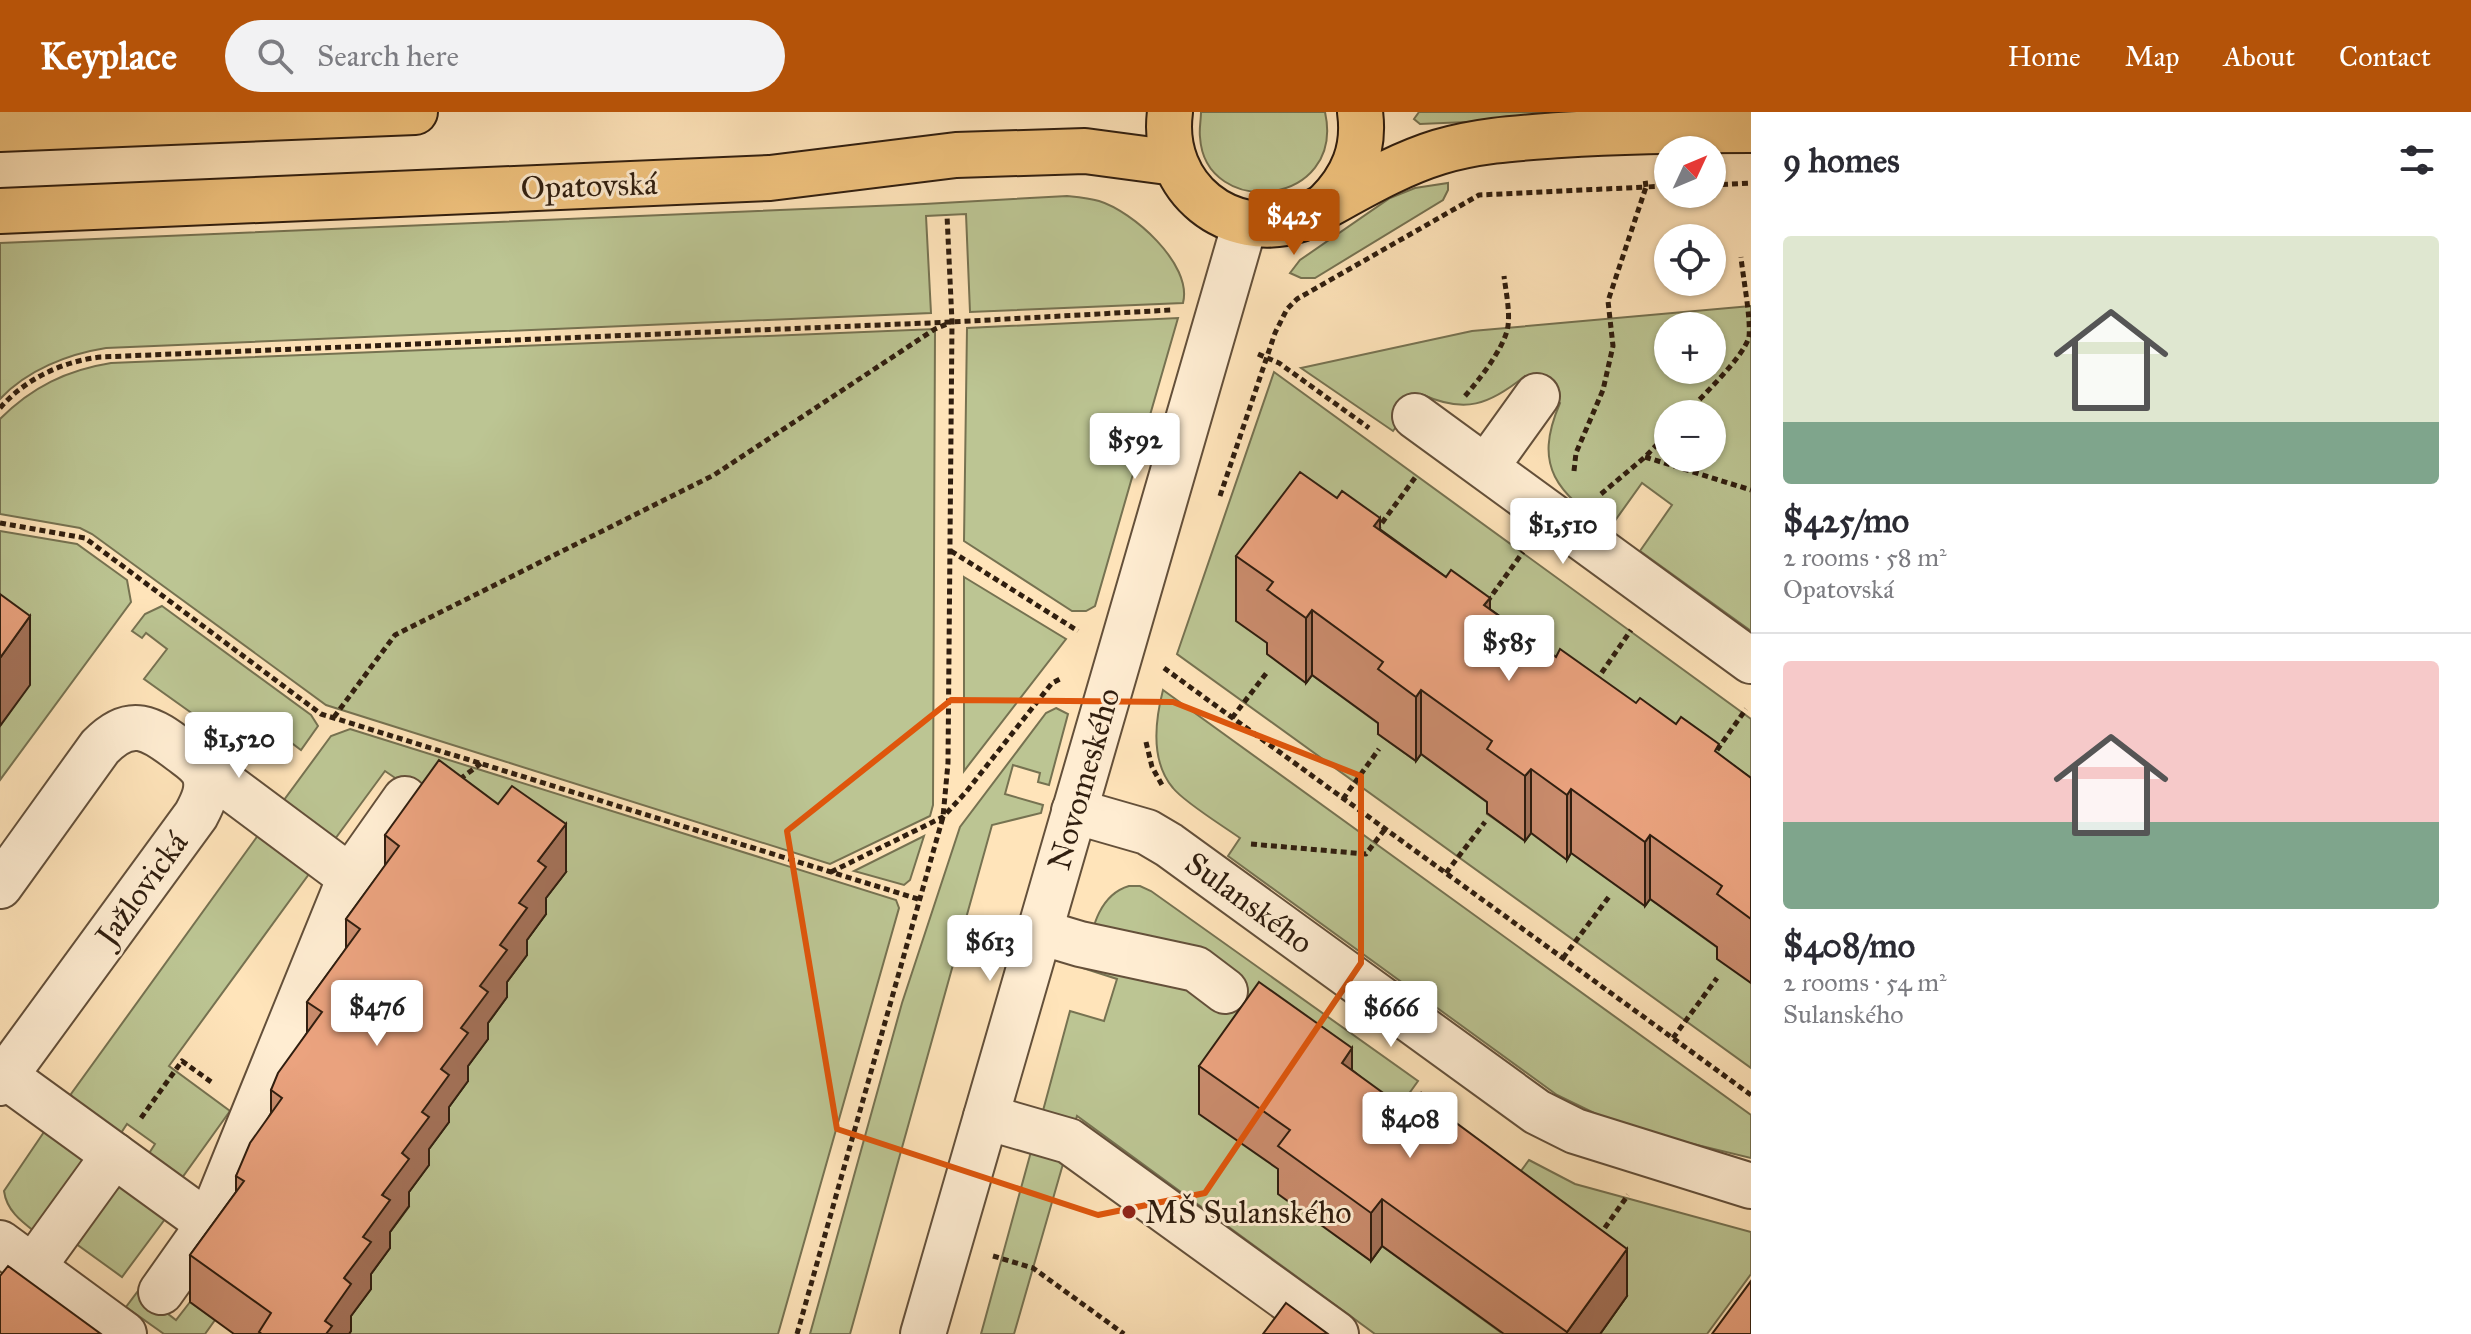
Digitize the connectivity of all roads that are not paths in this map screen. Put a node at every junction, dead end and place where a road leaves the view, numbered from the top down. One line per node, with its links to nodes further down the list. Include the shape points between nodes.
1 (415, 112): 4 (main road)
2 (1170, 112): 6 (main road)
3 (1360, 112): 7 (main road, via 1355,165)
4 (0, 129)
5 (1751, 130): 7 (main road, via 1643,130 1473,144 1409,164)
6 (1175, 163): 8 (main road, Opatovská, via 1085,151 956,155 770,178); 9 (main road, via 1202,202)
7 (1325, 205): 9 (main road, via 1287,223)
8 (0, 211)
9 (1245, 223): 16 (street, Novomeského)
10 (1537, 396): 12 (street)
11 (1425, 438): 12 (street)
12 (1486, 467): 13 (street, via 1575,516)
13 (1751, 661)
14 (197, 763): 17 (street); 18 (street, via 147,729 122,730 100,747); 21 (street, Jažlovická, via 206,788 196,815)
15 (405, 799): 17 (street)
16 (1074, 811): 19 (street, Novomeského); 24 (street, Sulanského, via 1147,832 1537,1112 1575,1131)
17 (350, 877): 25 (street)
18 (0, 886)
19 (1040, 932): 20 (street, via 1196,969); 22 (street, Novomeského)
20 (1225, 991)
21 (3, 1079): 23 (street)
22 (986, 1117): 29 (street, Novomeského); 30 (street, via 1069,1141)
23 (114, 1155): 25 (street); 26 (street)
24 (1751, 1186)
25 (209, 1224): 27 (street)
26 (17, 1255): 28 (street)
27 (161, 1292)
28 (124, 1334)
29 (923, 1334)
30 (1336, 1334)

